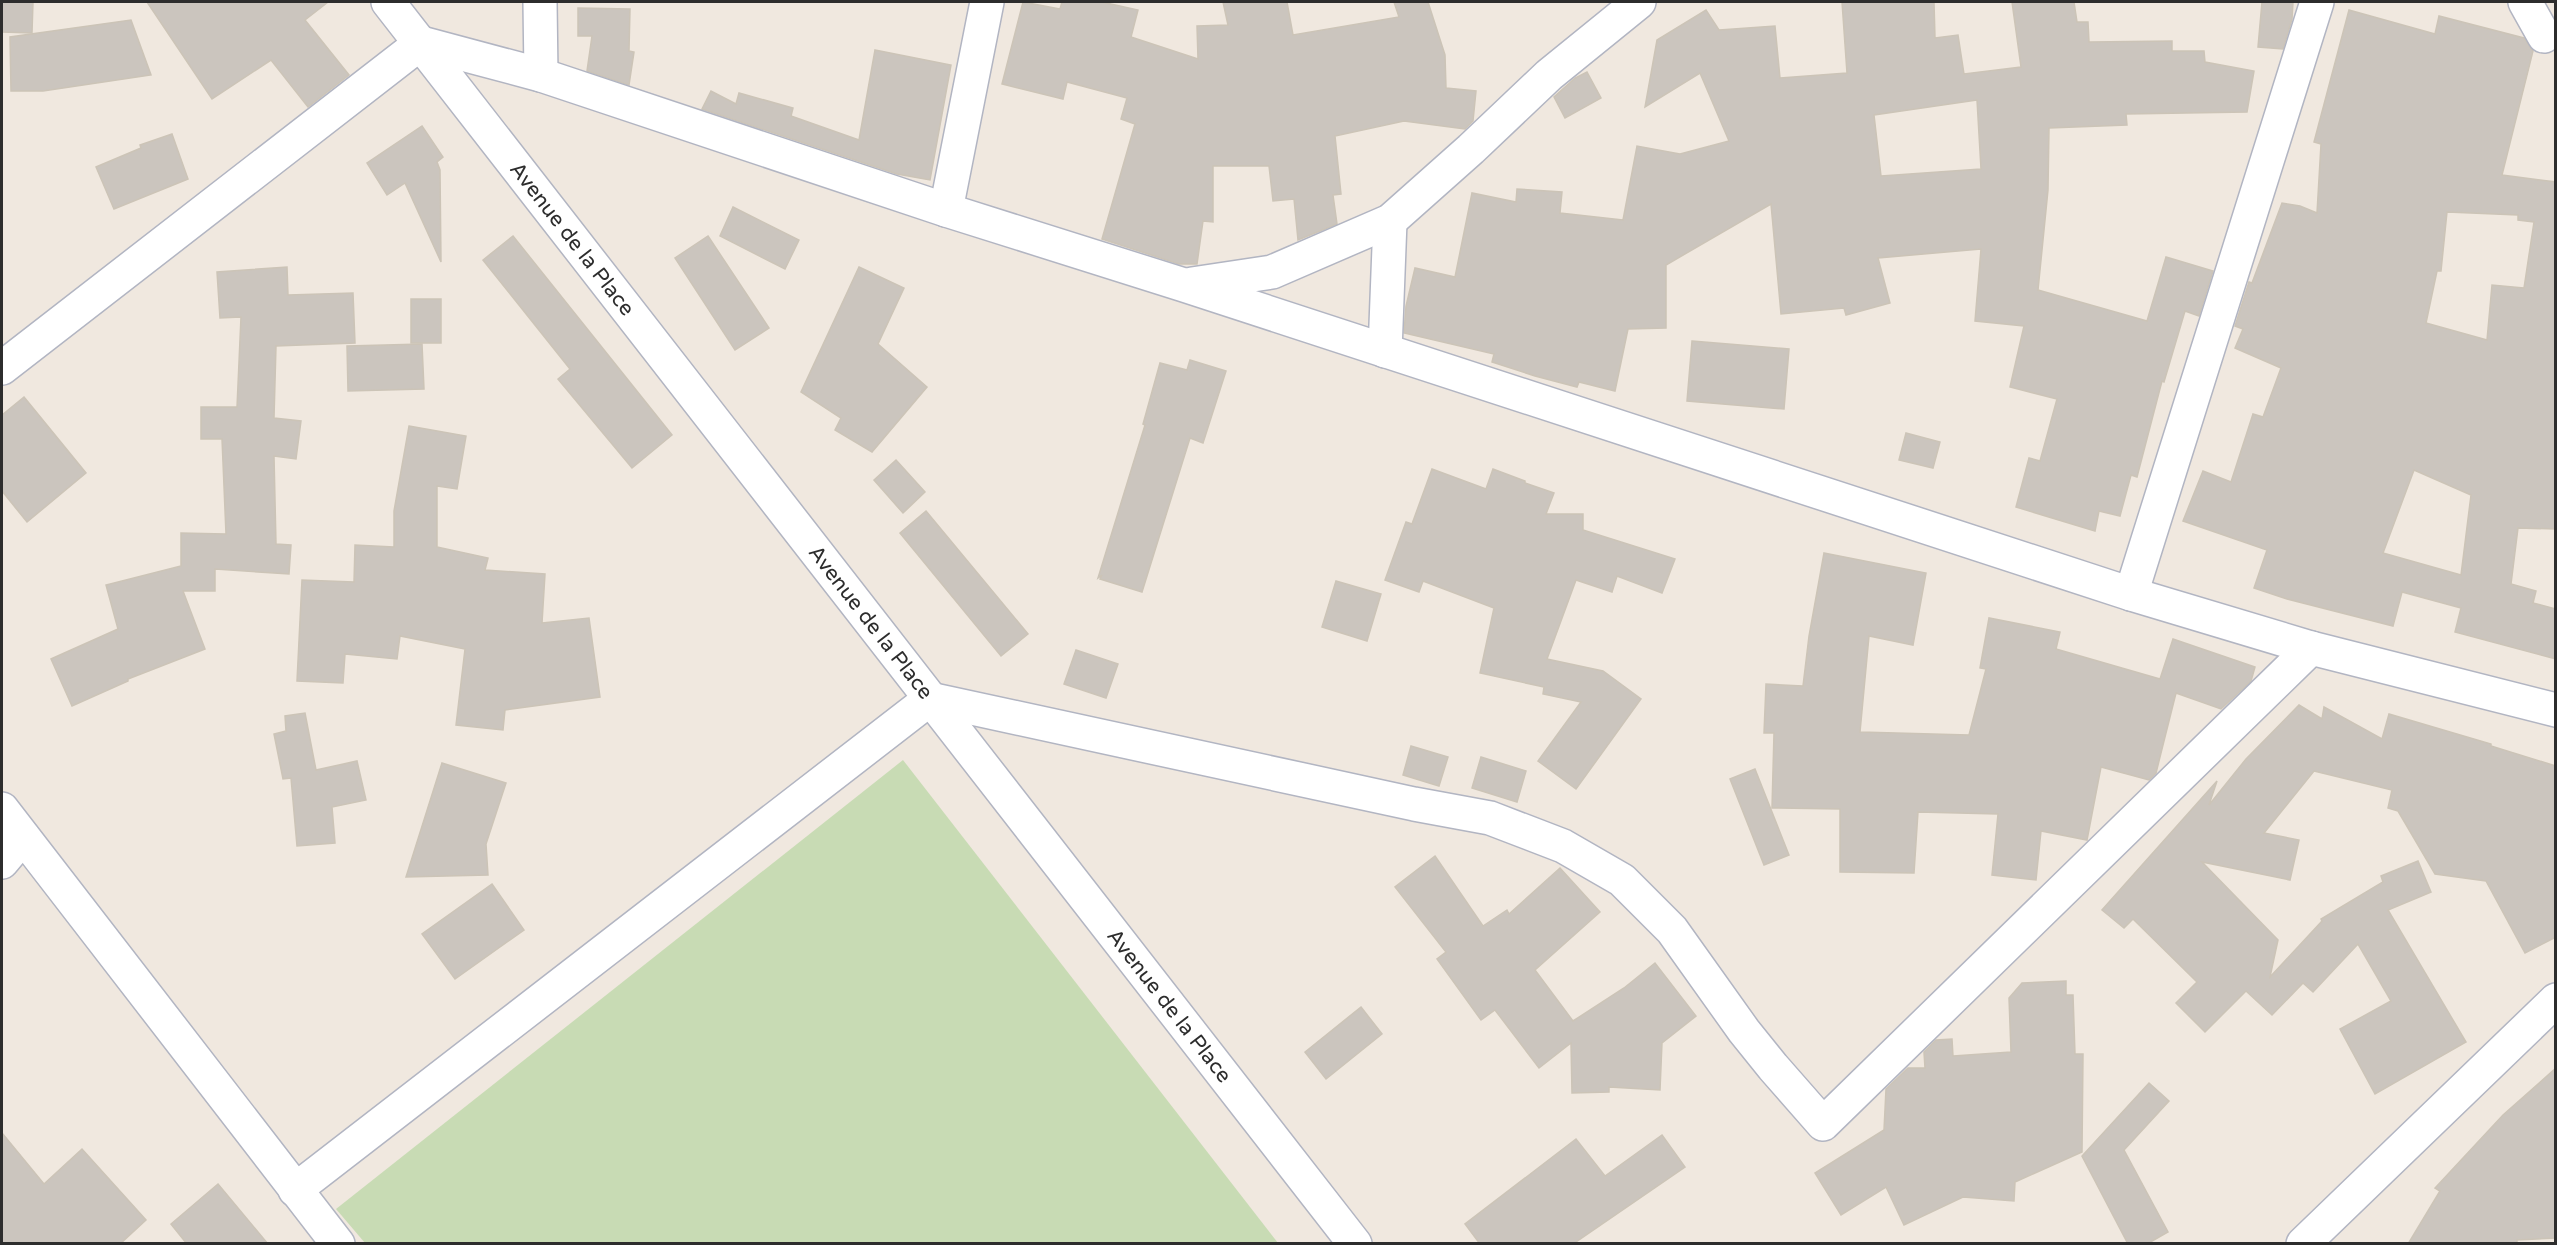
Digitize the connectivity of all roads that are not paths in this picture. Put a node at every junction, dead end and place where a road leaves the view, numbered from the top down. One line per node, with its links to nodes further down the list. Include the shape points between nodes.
1 (388, 2): 8 (street, Avenue de la Place)
2 (540, 2): 9 (street)
3 (987, 2): 10 (street)
4 (1639, 2): 11 (street, via 1549,75)
5 (2317, 2): 15 (street)
6 (2525, 2): 7 (street)
7 (2544, 36)
8 (421, 43): 9 (street); 14 (street); 17 (street, Avenue de la Place)
9 (541, 75): 10 (street)
10 (946, 210): 12 (street)
11 (1390, 221): 12 (street, via 1272,272); 13 (street)
12 (1184, 285): 13 (street)
13 (1385, 351): 15 (street)
14 (2, 368)
15 (2131, 594): 16 (street)
16 (2311, 648): 17 (street, via 1823,1124 1744,1031 1672,930 1622,880 1563,846 1490,818); 18 (street)
17 (930, 699): 23 (street); 25 (street, Avenue de la Place)
18 (2556, 710)
19 (2, 809): 20 (street)
20 (23, 837): 21 (street); 23 (street)
21 (2, 862)
22 (2556, 1000): 26 (street)
23 (296, 1190): 24 (street)
24 (338, 1244)
25 (1355, 1244)
26 (2303, 1244)

